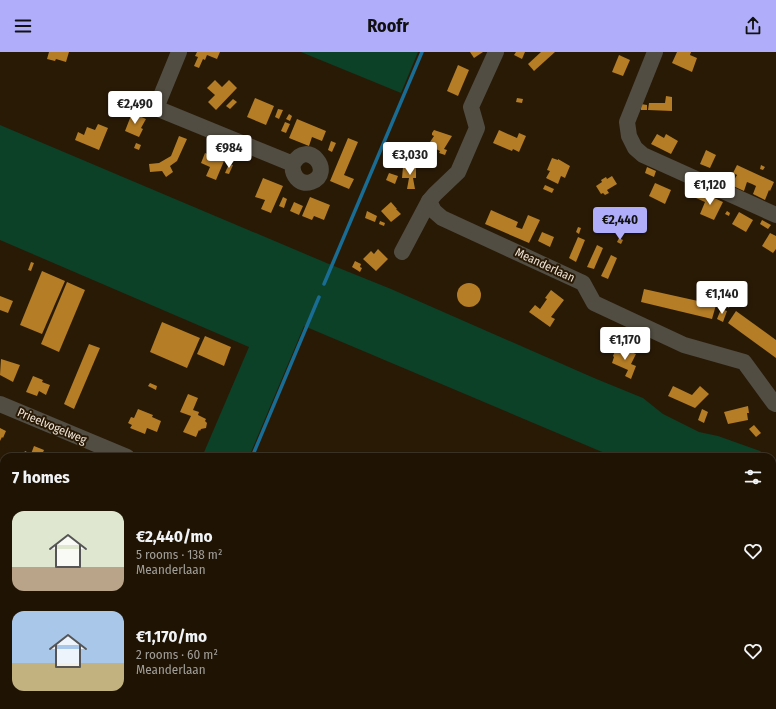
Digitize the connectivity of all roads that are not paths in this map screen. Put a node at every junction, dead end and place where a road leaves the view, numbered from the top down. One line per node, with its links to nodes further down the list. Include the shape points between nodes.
1 (179, 52): 5 (street)
2 (496, 52): 7 (street, via 471,107 477,128 458,172)
3 (655, 52): 8 (street, via 627,122 629,136 635,148)
4 (134, 98): 5 (street)
5 (156, 108): 6 (street)
6 (293, 164)
7 (429, 201): 9 (street); 11 (street, Meanderlaan, via 434,211 442,218 583,283 594,302 684,345 744,362)
8 (776, 215)
9 (402, 252)
10 (0, 404): 12 (street, Prieelvogelweg)
11 (776, 404)
12 (117, 453)

